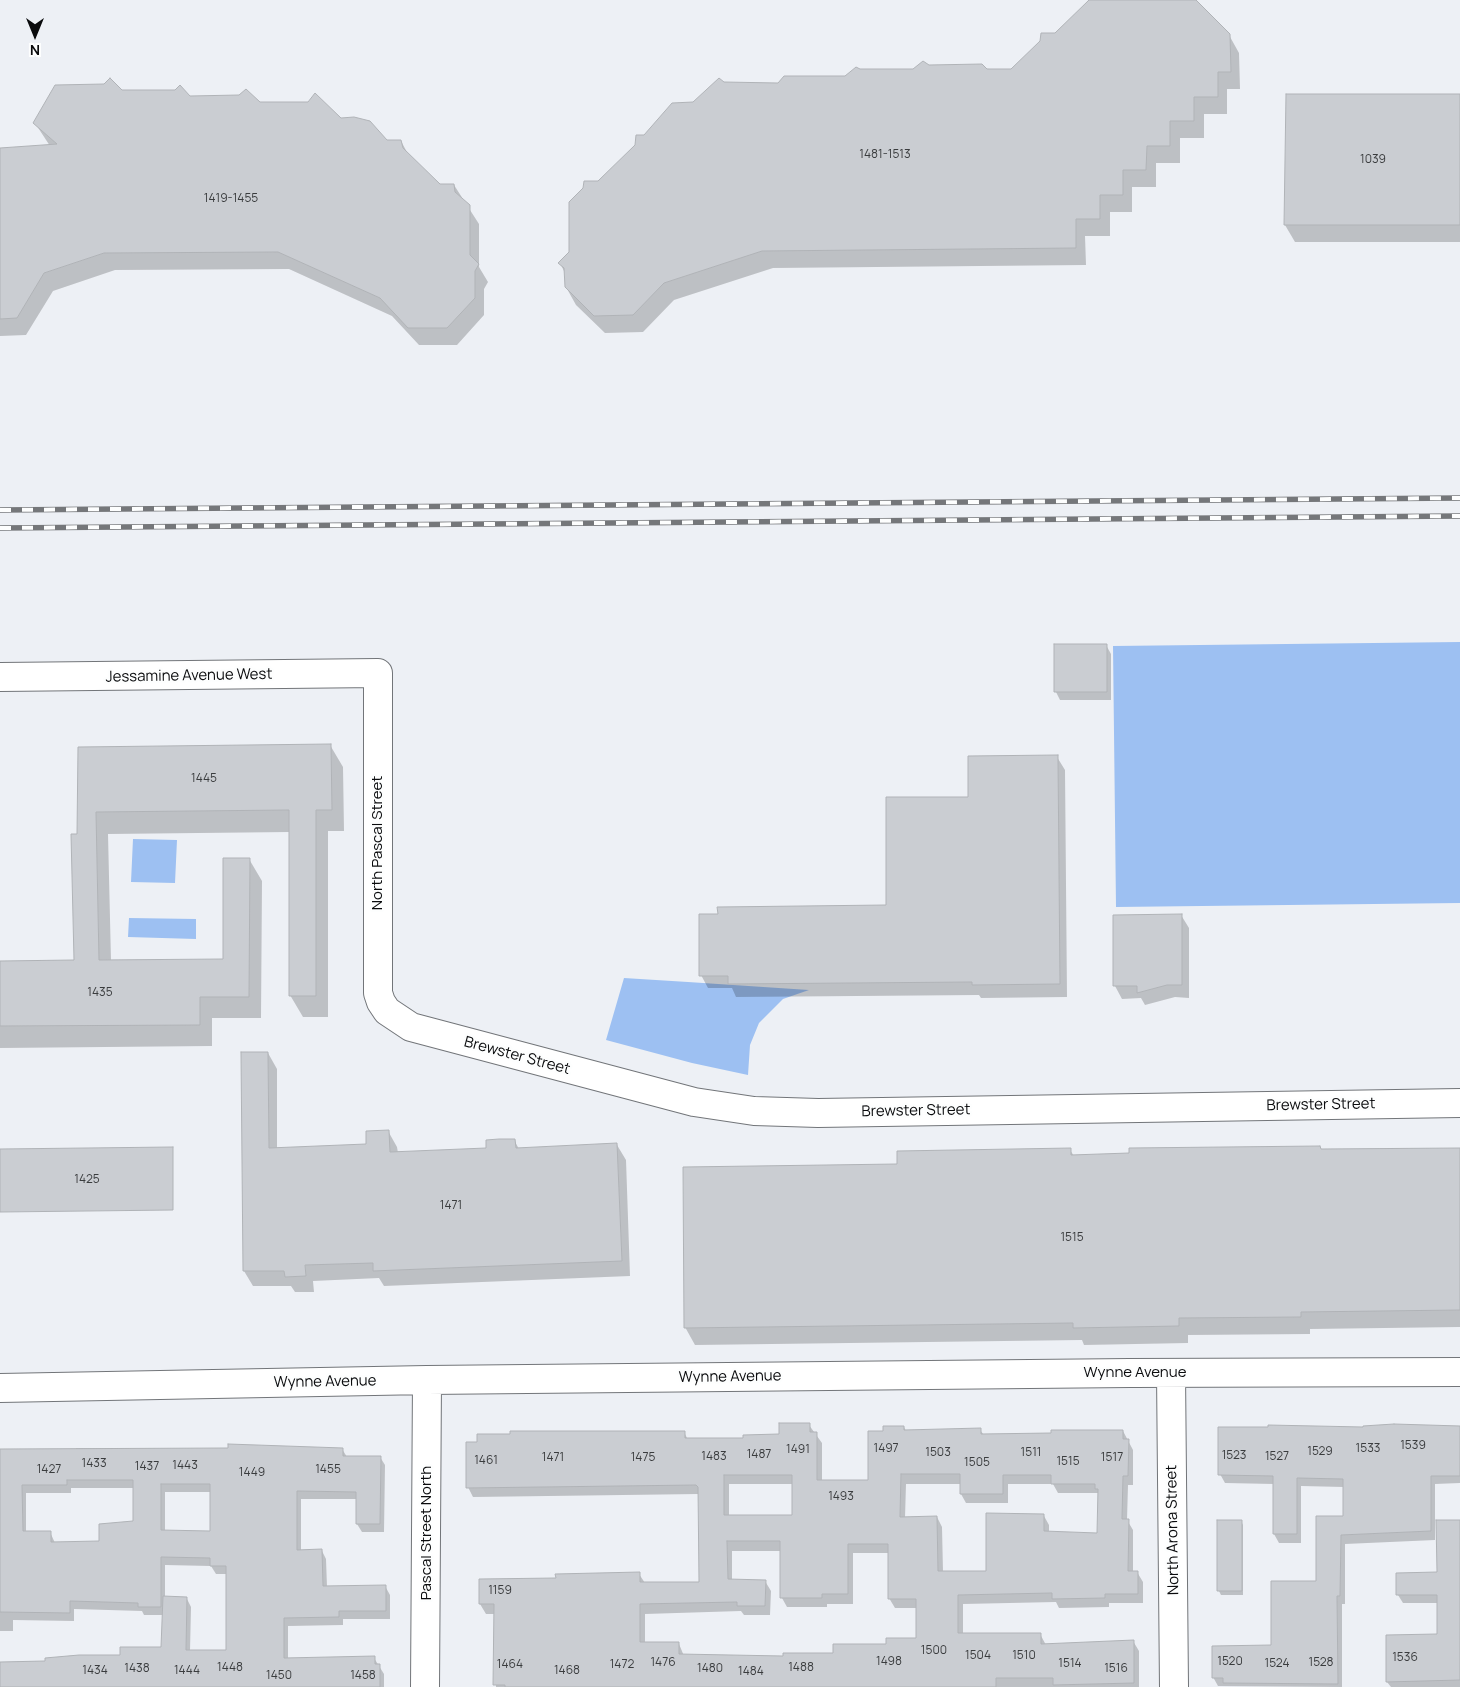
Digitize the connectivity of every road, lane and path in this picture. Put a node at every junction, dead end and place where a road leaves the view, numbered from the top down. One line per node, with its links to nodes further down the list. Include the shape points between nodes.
1 (378, 673): 2 (street, Jessamine Avenue West); 3 (street, North Pascal Street, via 378,993)
2 (0, 677)
3 (387, 1011): 4 (street, Brewster Street, via 411,1028 694,1102 754,1111 818,1113)
4 (1460, 1103)
5 (1460, 1372): 6 (street, Wynne Avenue)
6 (1171, 1373): 7 (street, Wynne Avenue); 10 (street, North Arona Street)
7 (427, 1380): 8 (street, Wynne Avenue); 9 (street, Pascal Street North)
8 (0, 1388)
9 (425, 1687)
10 (1174, 1687)

